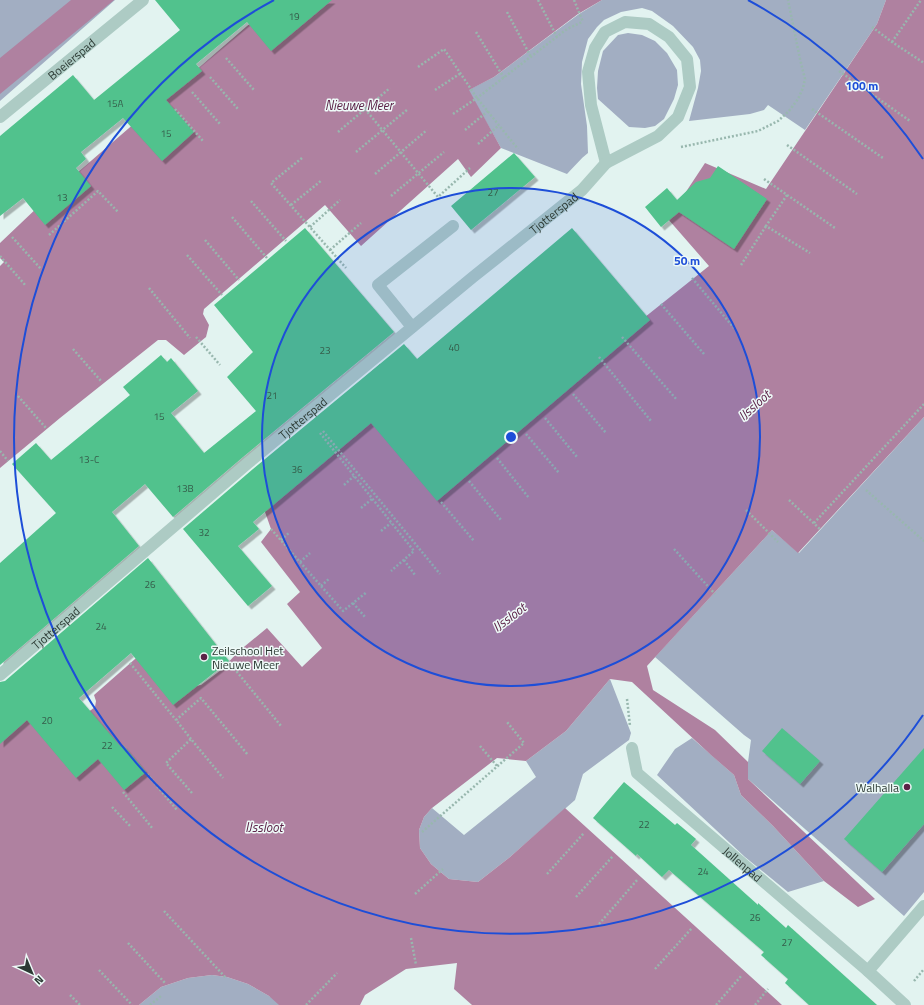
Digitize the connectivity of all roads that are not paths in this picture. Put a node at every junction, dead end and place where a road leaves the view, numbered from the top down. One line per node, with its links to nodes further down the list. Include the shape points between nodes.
1 (143, 0): 2 (lane, Boeierspad)
2 (0, 116)
3 (606, 163): 3 (lane, via 658,136 678,117 690,87 688,59 669,37 649,24 625,22 605,32 595,48 588,72 590,105); 5 (lane, Tjotterspad, via 582,190)
4 (453, 226): 5 (lane, via 378,285)
5 (412, 327): 6 (lane, Tjotterspad)
6 (0, 675)
7 (632, 748): 9 (lane, Jollenpad, via 637,773)
8 (924, 906): 9 (lane)
9 (868, 971): 10 (lane, Jollenpad)
10 (905, 1005)

